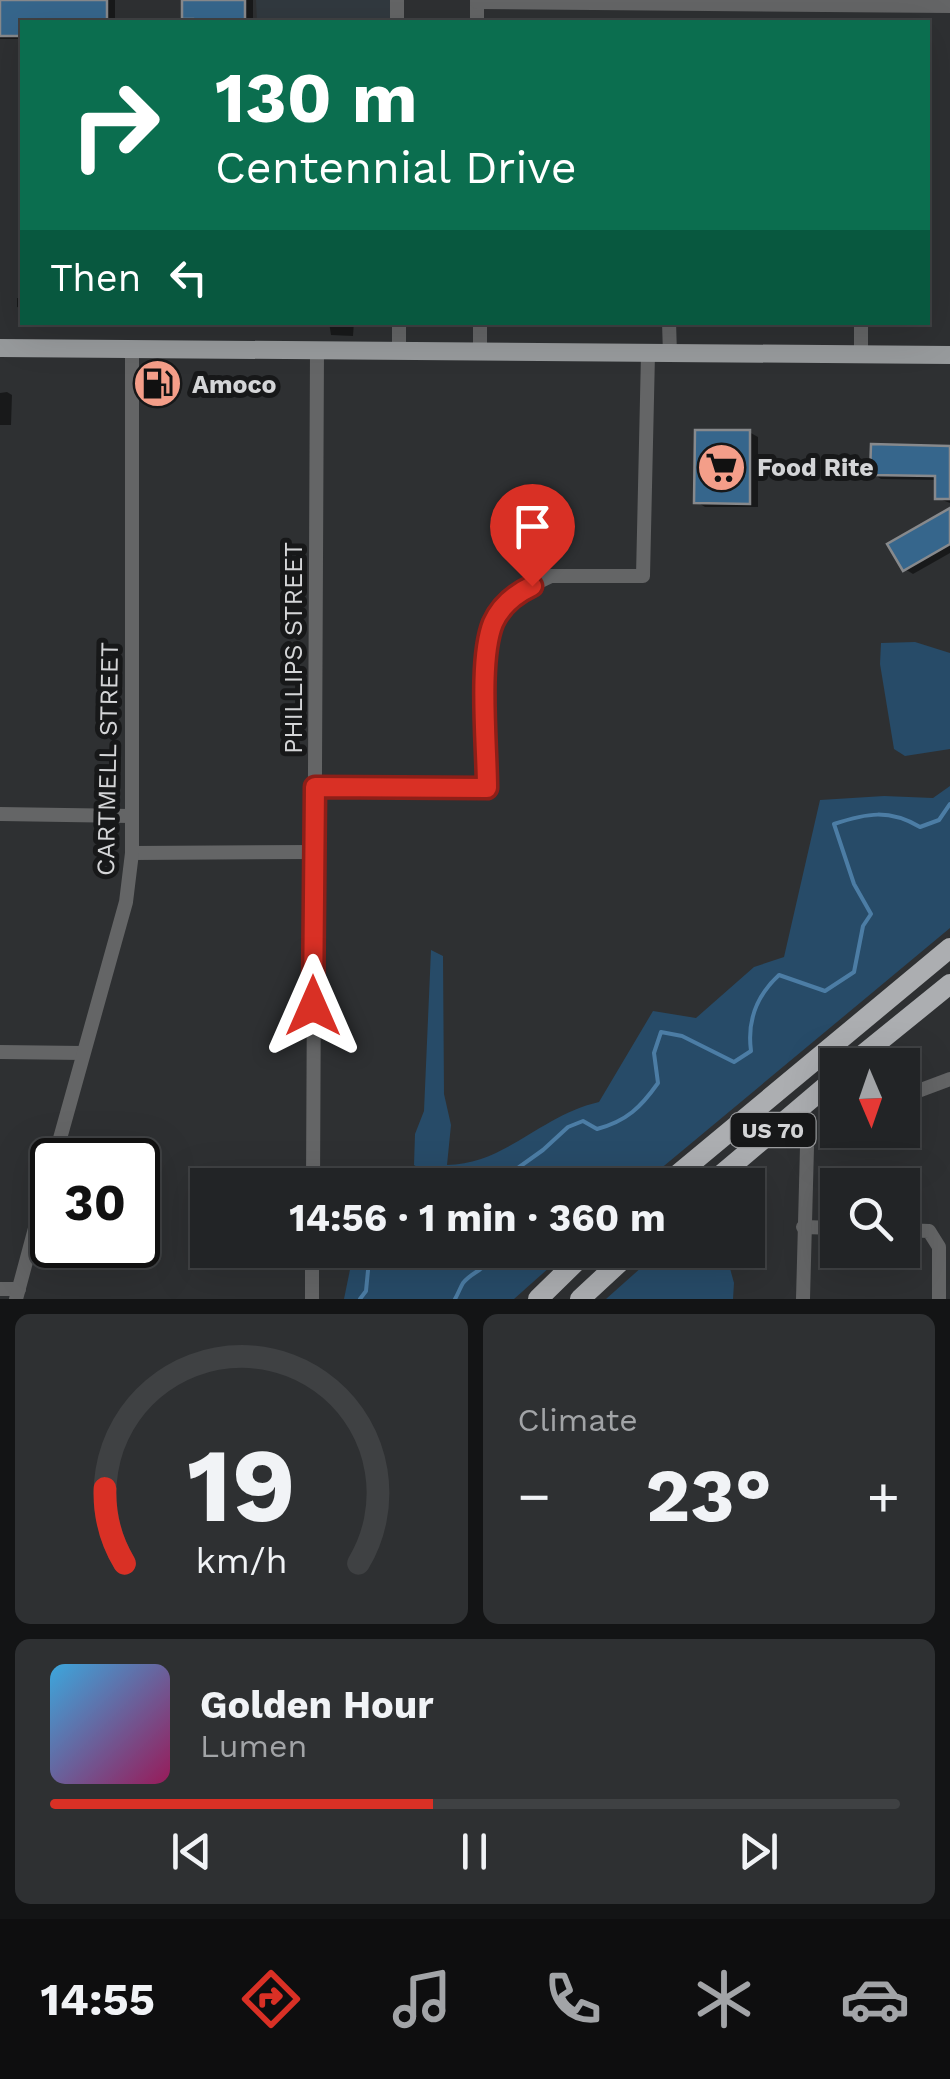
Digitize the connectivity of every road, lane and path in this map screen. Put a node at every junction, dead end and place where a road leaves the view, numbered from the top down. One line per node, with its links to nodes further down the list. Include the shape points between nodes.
1 (477, 1): 2 (street)
2 (666, 2): 3 (street)
3 (856, 2): 4 (street)
4 (950, 6)
5 (399, 325): 12 (street)
6 (480, 325): 13 (street)
7 (670, 325): 15 (street)
8 (861, 325): 16 (street)
9 (0, 348): 10 (main road)
10 (132, 350): 11 (main road); 20 (street, CARTMELL STREET)
11 (317, 351): 12 (main road); 18 (street, PHILLIPS STREET)
12 (399, 351): 13 (main road)
13 (480, 352): 14 (main road)
14 (648, 354): 15 (main road); 18 (street, via 643,576 551,576 512,595 493,622 486,656 487,788)
15 (670, 354): 16 (main road)
16 (861, 354): 17 (main road)
17 (950, 355)
18 (315, 787): 21 (street, PHILLIPS STREET)
19 (0, 814): 20 (street)
20 (131, 816): 22 (street, CARTMELL STREET)
21 (313, 852): 22 (street); 33 (street, PHILLIPS STREET)
22 (132, 853): 27 (street, CARTMELL STREET, via 126,902)
23 (950, 948): 34 (highway, US 70)
24 (950, 984): 25 (highway)
25 (871, 1048)
26 (0, 1052): 27 (street)
27 (83, 1053): 31 (street, CARTMELL STREET)
28 (950, 1079): 29 (street)
29 (920, 1090)
30 (820, 1091): 35 (highway, US 70)
31 (60, 1138)
32 (806, 1148): 36 (street)
33 (312, 1168)
34 (685, 1168)
35 (729, 1168)
36 (803, 1227): 37 (street); 48 (street)
37 (820, 1227)
38 (920, 1231): 49 (street, via 939,1247)
39 (30, 1247): 44 (street, CARTMELL STREET)
40 (312, 1268): 45 (street)
41 (570, 1268): 46 (highway)
42 (614, 1268): 47 (highway)
43 (0, 1289): 44 (street)
44 (17, 1294)
45 (312, 1299)
46 (538, 1299)
47 (580, 1299)
48 (803, 1299)
49 (939, 1299)

